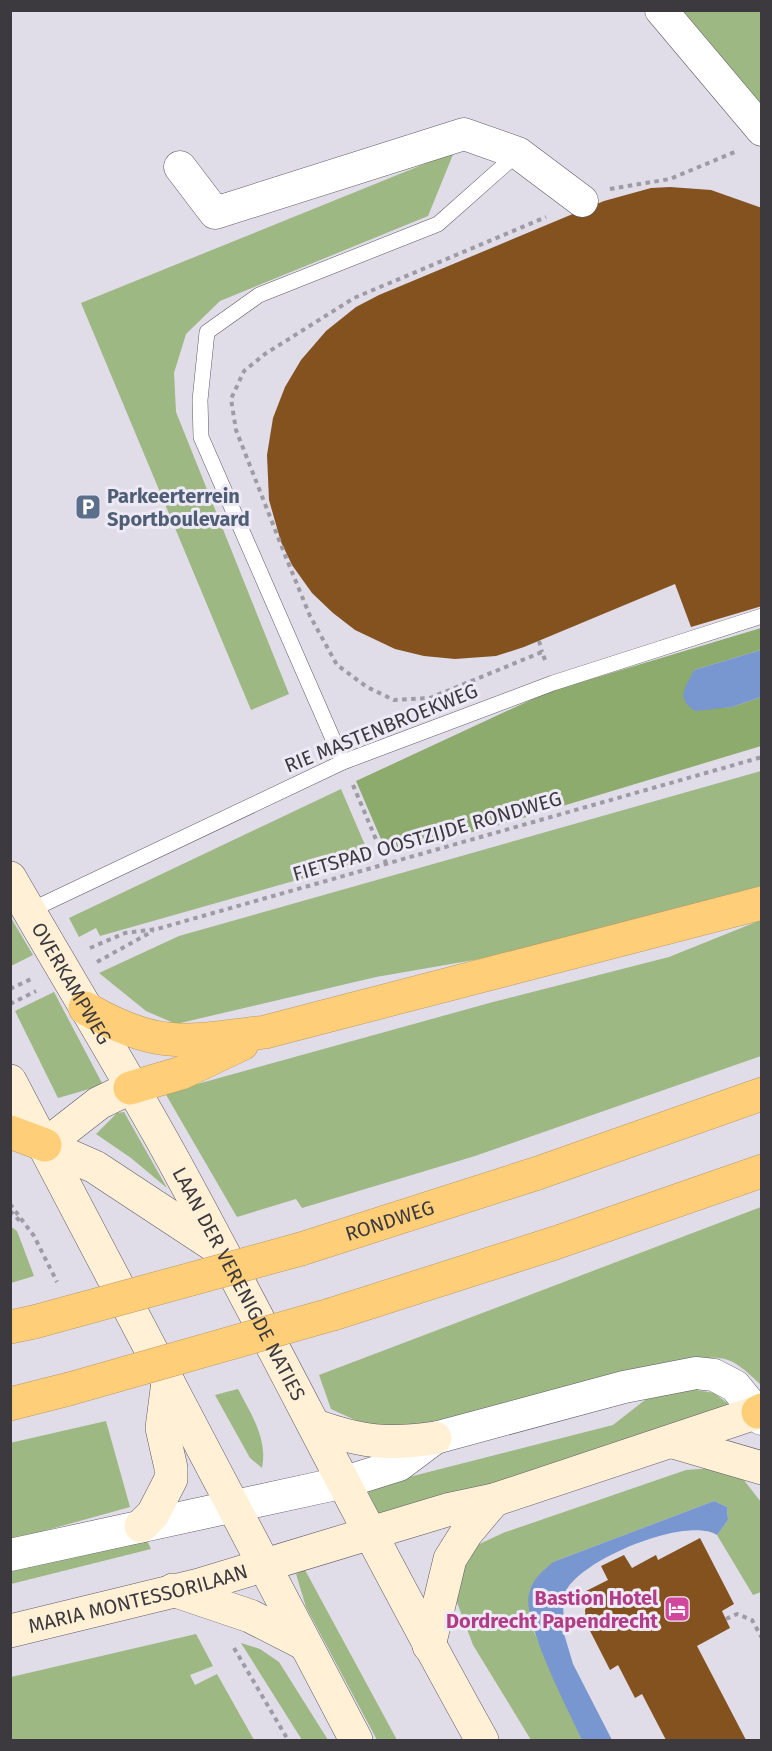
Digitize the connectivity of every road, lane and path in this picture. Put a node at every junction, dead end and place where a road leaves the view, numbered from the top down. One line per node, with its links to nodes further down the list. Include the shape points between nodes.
1 (661, 10): 2 (street)
2 (751, 140): 5 (path, via 670,178 613,188)
3 (518, 153): 4 (street, via 464,134 215,213); 5 (street); 11 (lane, via 438,224 259,295 207,332 200,400 201,437)
4 (180, 167)
5 (582, 201): 8 (path, via 354,298 244,371 231,399 236,430 285,555 310,616 337,665 367,687 394,700 430,698)
6 (762, 616): 9 (lane, RIE MASTENBROEKWEG)
7 (539, 641): 8 (path)
8 (542, 652): 9 (path)
9 (553, 683): 11 (lane, RIE MASTENBROEKWEG)
10 (762, 757): 12 (path, FIETSPAD OOSTZIJDE RONDWEG)
11 (343, 762): 12 (path); 15 (lane, RIE MASTENBROEKWEG)
12 (386, 863): 16 (path, FIETSPAD OOSTZIJDE RONDWEG)
13 (10, 878): 15 (main road, OVERKAMPWEG)
14 (762, 903): 18 (highway)
15 (29, 911): 17 (main road, OVERKAMPWEG)
16 (100, 943)
17 (85, 1008): 18 (highway, via 132,1033 167,1040); 20 (main road, OVERKAMPWEG)
18 (265, 1032): 20 (highway, via 181,1073)
19 (10, 1081): 23 (main road)
20 (130, 1088): 23 (main road, via 99,1103); 27 (main road, LAAN DER VERENIGDE NATIES, via 175,1162)
21 (762, 1094): 28 (highway, RONDWEG, bridge, via 538,1173 301,1249)
22 (10, 1131): 23 (highway)
23 (45, 1145): 27 (main road, via 95,1167); 29 (main road)
24 (762, 1171): 30 (highway, bridge, via 333,1314)
25 (10, 1204): 26 (path, via 34,1236)
26 (10, 1211)
27 (220, 1249): 32 (main road, LAAN DER VERENIGDE NATIES)
28 (22, 1324)
29 (168, 1382): 38 (main road); 39 (main road, via 162,1428 171,1479 156,1509)
30 (10, 1404)
31 (760, 1414): 33 (street, via 735,1386 714,1375 696,1372 624,1387); 34 (main road)
32 (316, 1426): 33 (main road, via 356,1439 386,1443); 36 (main road, LAAN DER VERENIGDE NATIES)
33 (435, 1438): 36 (street, via 399,1465)
34 (673, 1442): 35 (main road); 37 (main road)
35 (762, 1468)
36 (345, 1482): 38 (street); 40 (main road, LAAN DER VERENIGDE NATIES)
37 (494, 1500): 40 (main road, via 447,1510); 48 (main road, via 450,1559)
38 (233, 1506): 39 (street); 42 (main road)
39 (141, 1526): 41 (street)
40 (372, 1535): 42 (main road); 48 (main road, LAAN DER VERENIGDE NATIES)
41 (10, 1555)
42 (263, 1564): 43 (main road, MARIA MONTESSORILAAN); 47 (main road)
43 (173, 1590): 45 (main road, MARIA MONTESSORILAAN); 47 (main road, via 250,1616)
44 (726, 1619): 46 (path, via 737,1614 752,1620)
45 (10, 1631)
46 (762, 1638)
47 (305, 1644): 49 (main road)
48 (429, 1646): 50 (main road, LAAN DER VERENIGDE NATIES)
49 (356, 1740)
50 (482, 1740)

